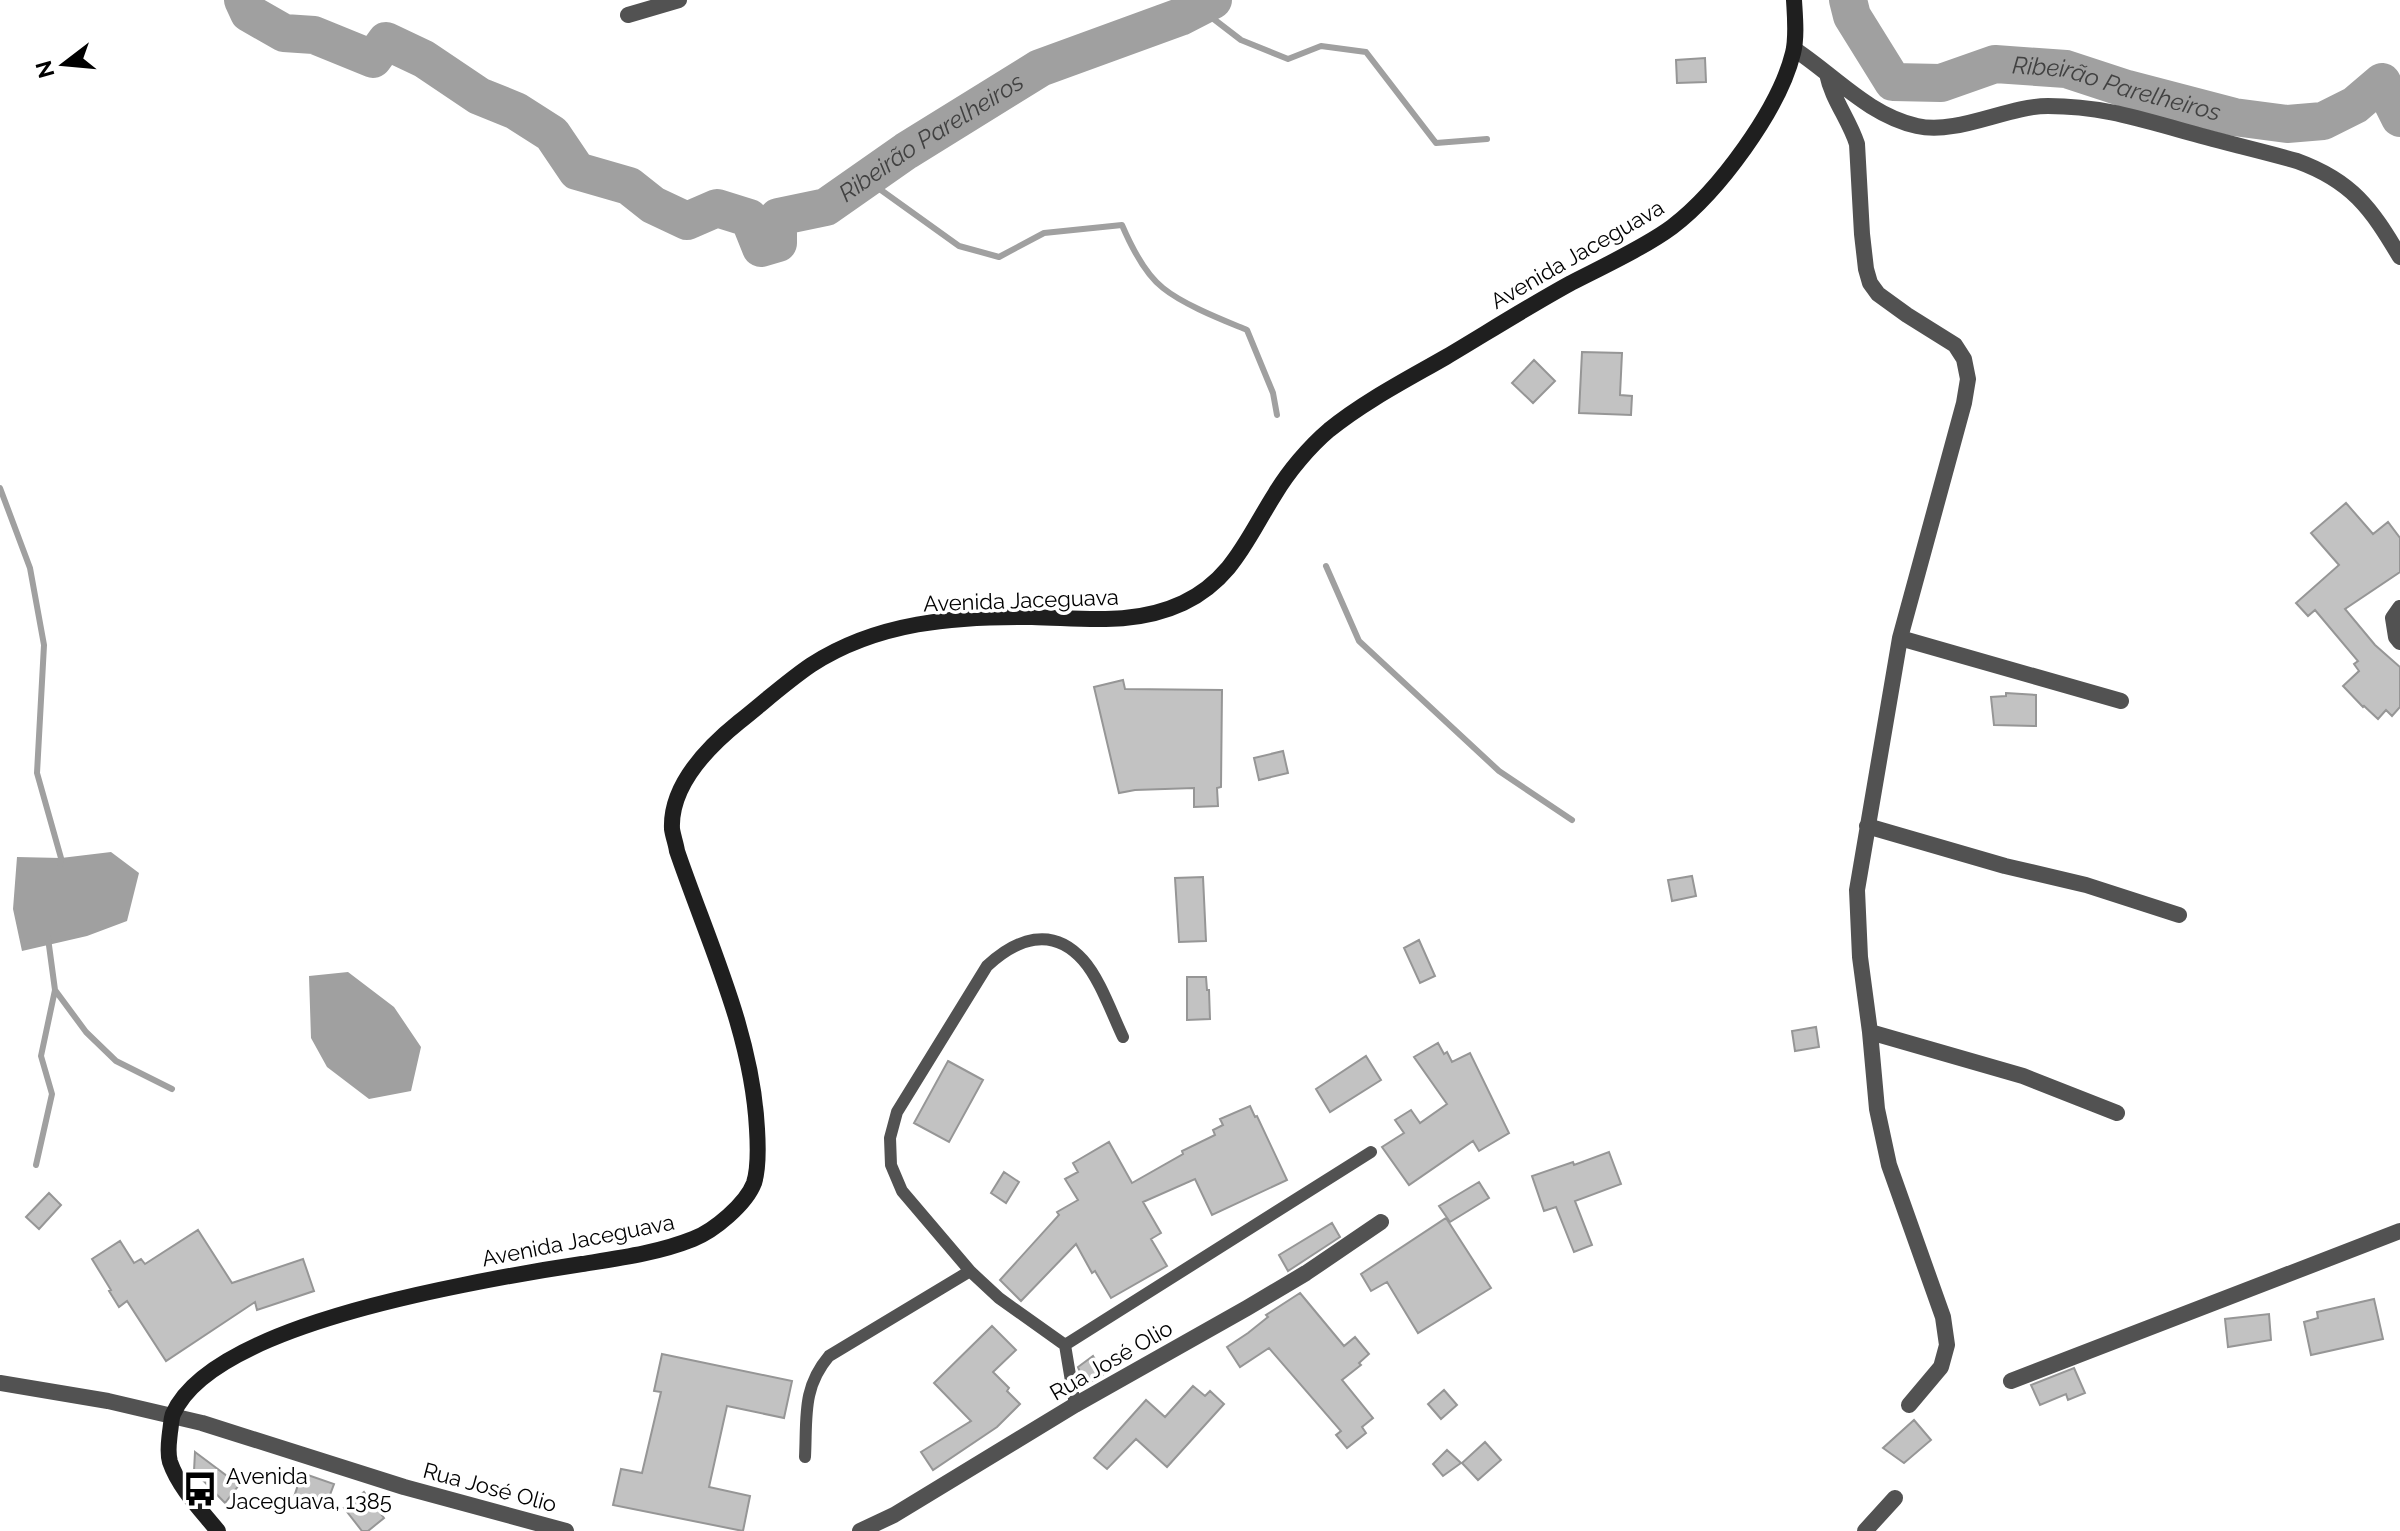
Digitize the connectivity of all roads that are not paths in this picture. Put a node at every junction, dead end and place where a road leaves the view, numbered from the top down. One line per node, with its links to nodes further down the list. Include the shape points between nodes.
1 (679, 0): 3 (street)
2 (1794, 0): 4 (main road, Avenida Jaceguava)
3 (628, 15)
4 (1794, 49): 5 (street); 25 (main road, Avenida Jaceguava, via 1770,108 1703,200 1669,229 1396,384 1326,433 1276,492 1247,544 1204,592 1146,616 1115,620 956,619 882,631 809,666 710,749 681,790 672,829 744,1046 756,1105 754,1184 727,1219 698,1238 662,1251 461,1285 336,1315 227,1360 194,1384)
5 (1827, 74): 6 (street, via 1870,106 1920,127 2043,106 2088,108 2124,113 2297,161 2347,186); 8 (street, via 1857,144 1870,283 1878,294 1955,345 1968,379)
6 (2400, 257)
7 (2400, 608): 9 (street, via 2393,618)
8 (1900, 638): 10 (street); 11 (street)
9 (2400, 642)
10 (2121, 701)
11 (1867, 826): 12 (street); 13 (street, via 1857,890)
12 (2179, 915)
13 (1870, 1032): 15 (street, via 2023,1076); 24 (street, via 1889,1165 1943,1317 1947,1345 1941,1367)
14 (1123, 1037): 19 (lane, via 1084,961 1068,946 1047,938 1025,941 1004,950 987,966 897,1112 890,1138 891,1165 902,1191)
15 (2117, 1113)
16 (1371, 1152): 20 (lane)
17 (1381, 1222): 23 (street, Rua José Olio, via 1271,1294)
18 (2400, 1231): 21 (street)
19 (970, 1271): 20 (lane); 26 (lane, via 829,1356 809,1388)
20 (1065, 1345): 23 (lane)
21 (2011, 1381)
22 (0, 1383): 25 (street, Rua José Olio)
23 (1075, 1405): 30 (street, Rua José Olio)
24 (1909, 1405)
25 (172, 1415): 28 (main road, via 169,1459); 29 (street, Rua José Olio)
26 (805, 1457)
27 (1895, 1498): 31 (street)
28 (218, 1531)
29 (566, 1531)
30 (860, 1531)
31 (1865, 1531)

